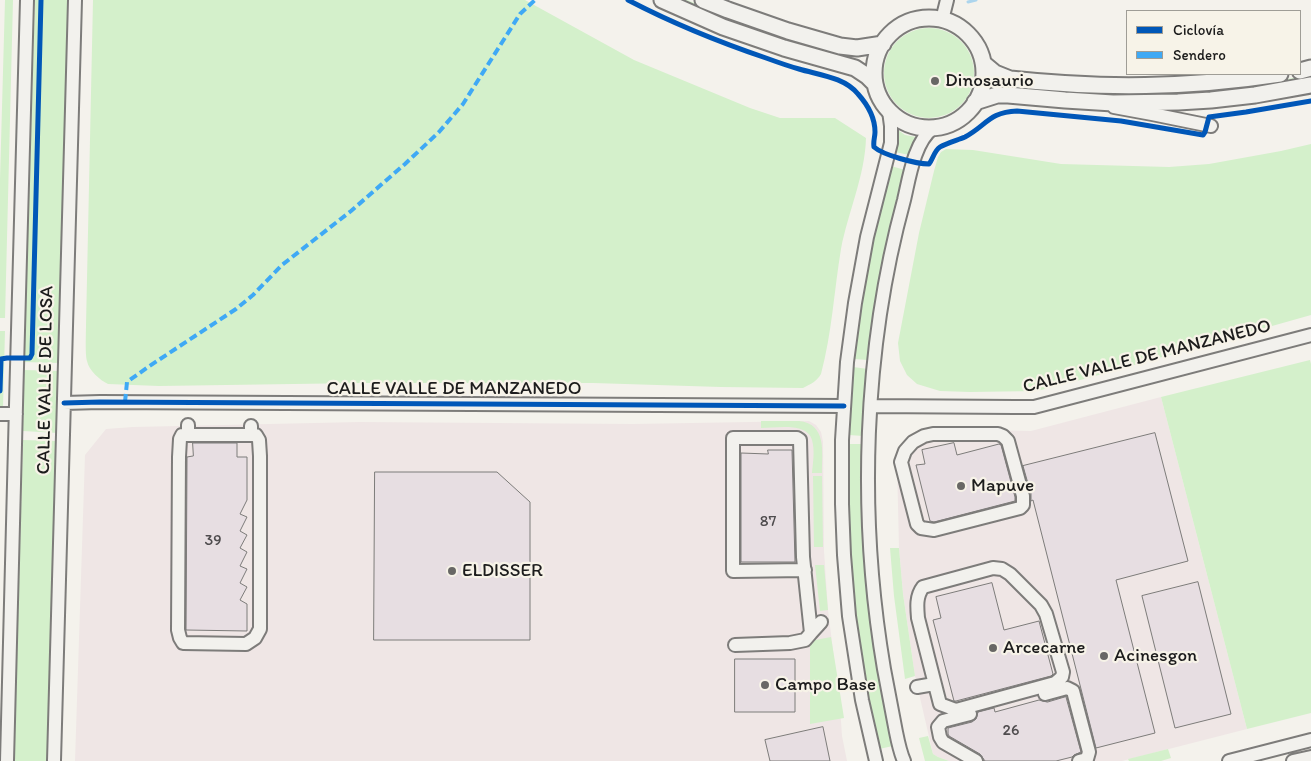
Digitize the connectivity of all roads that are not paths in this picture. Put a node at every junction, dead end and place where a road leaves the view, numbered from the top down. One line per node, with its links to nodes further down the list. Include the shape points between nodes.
1 (27, 0): 22 (street, CALLE VALLE DE LOSA)
2 (75, 0): 18 (street, CALLE VALLE DE LOSA)
3 (662, 0): 10 (main road, via 723,27 855,68)
4 (703, 0): 7 (main road, via 840,46 857,48)
5 (947, 0): 6 (street)
6 (942, 20): 7 (main road, via 931,18 909,22); 8 (main road, via 954,24 973,40)
7 (883, 44): 10 (main road, via 875,63)
8 (983, 63): 9 (main road, via 995,73 1010,78 1107,86 1171,86); 12 (main road, via 983,84)
9 (1273, 75)
10 (875, 84): 14 (main road)
11 (1311, 86): 13 (main road, via 1211,100)
12 (975, 102): 13 (main road, via 1008,95); 16 (main road, via 968,113 957,120)
13 (1090, 102): 15 (street)
14 (888, 111): 16 (main road, via 909,125); 19 (street, via 892,126 890,143 862,258)
15 (1211, 126)
16 (933, 128): 20 (street, via 916,155 890,255 880,312)
17 (1311, 335): 20 (street, CALLE VALLE DE MANZANEDO, via 1034,407)
18 (64, 402): 19 (street, CALLE VALLE DE MANZANEDO); 34 (street, CALLE VALLE DE LOSA)
19 (844, 406): 35 (street, via 842,504 849,616)
20 (871, 406): 36 (street, via 868,504 876,612 890,704)
21 (0, 414): 22 (street)
22 (16, 414): 33 (street, CALLE VALLE DE LOSA)
23 (188, 430): 23 (street, via 251,430 259,440 260,629 246,644 183,643 180,638 179,457 180,439)
24 (986, 432): 24 (street, via 924,436 905,451 901,462 917,524 921,528 934,530 1023,505 1008,442 1003,436)
25 (805, 570): 25 (street, via 809,556 800,440 751,433 733,438 733,571); 27 (street)
26 (821, 622): 27 (street)
27 (811, 633): 28 (street, via 805,640 790,643)
28 (735, 646)
29 (934, 684): 29 (street, via 918,618 919,593 923,587 993,568 1010,574 1046,614 1062,677 1055,683 956,710 940,704); 30 (street)
30 (917, 687)
31 (1311, 740): 39 (street)
32 (1311, 757): 40 (street)
33 (7, 761)
34 (54, 761)
35 (876, 761)
36 (904, 761)
37 (976, 761): 38 (street, via 943,742 933,730 943,721 1067,688 1073,691 1089,752 1087,759)
38 (1079, 761)
39 (1229, 761)
40 (1293, 761)

